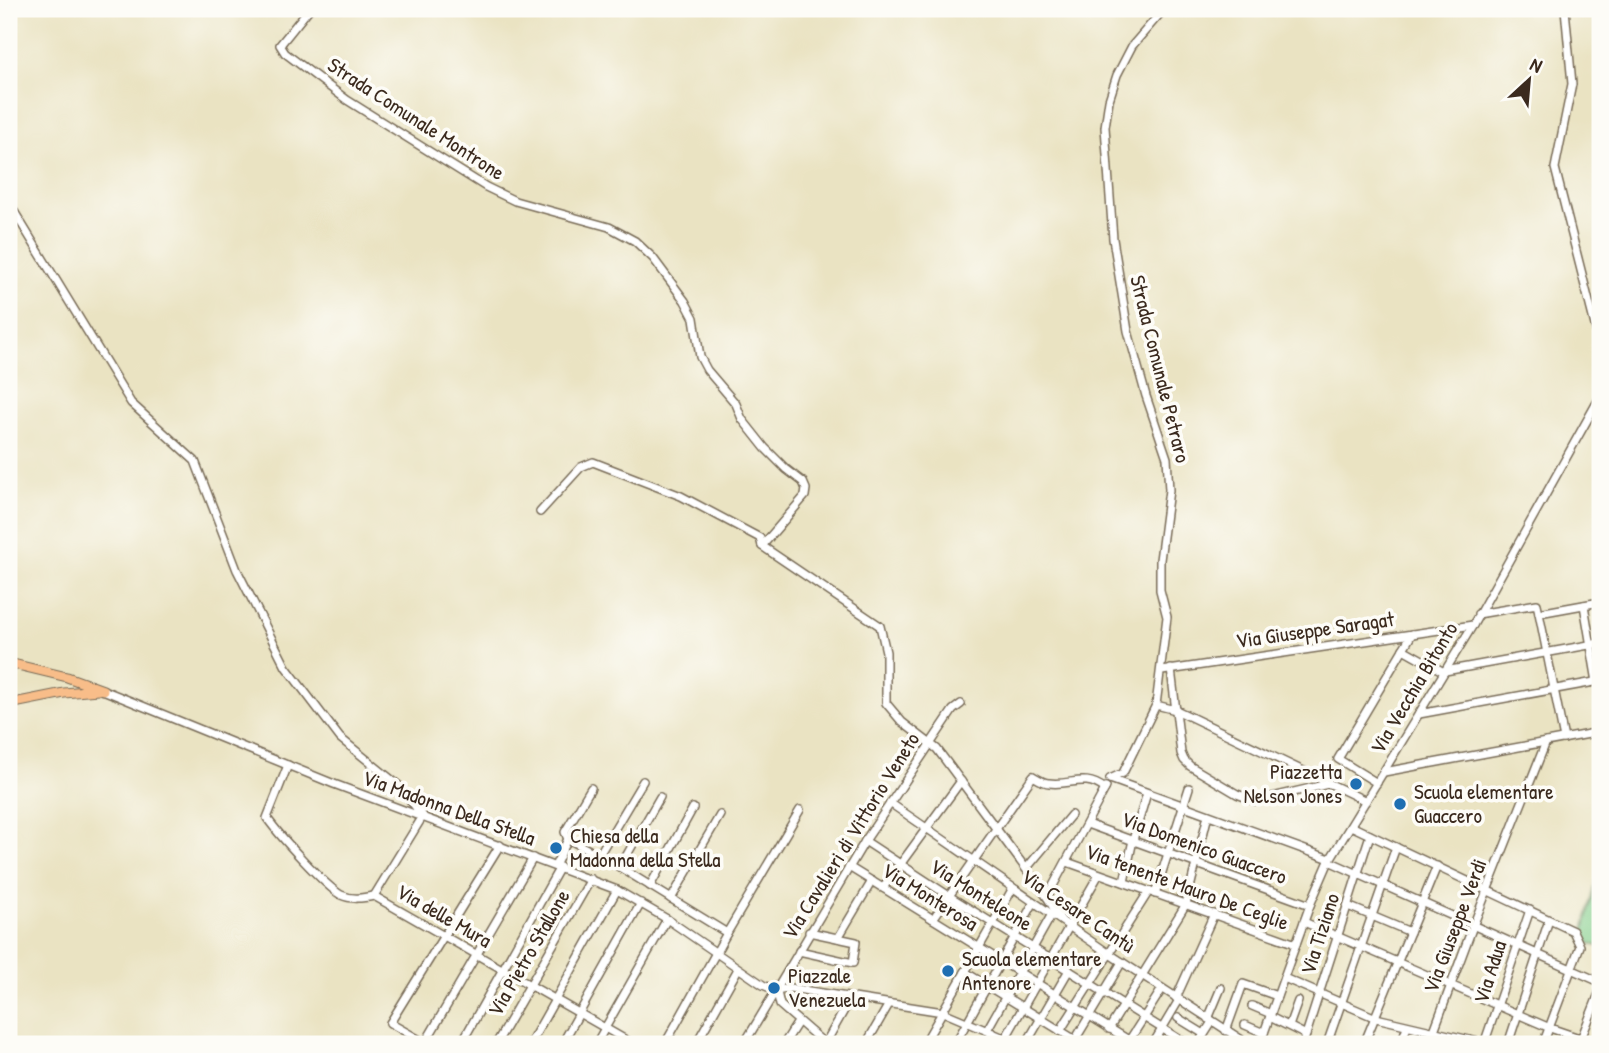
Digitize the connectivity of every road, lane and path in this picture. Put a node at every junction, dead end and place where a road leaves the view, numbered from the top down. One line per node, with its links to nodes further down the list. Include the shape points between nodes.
1 (309, 9): 8 (street, Strada Comunale Montrone, via 279,45 347,100 486,187 515,201 610,228 653,258 694,318 700,357 707,370 736,404 742,419 806,489)
2 (1164, 9): 21 (street, Strada Comunale Petraro, via 1132,46 1117,75 1105,127 1113,239 1128,331 1167,458 1169,490 1160,560 1160,590 1167,617)
3 (1565, 9): 5 (street, via 1572,84 1555,168)
4 (9, 203): 55 (street, via 131,403 195,461 237,570 286,667 340,738 398,785)
5 (1600, 345)
6 (1600, 397): 12 (street, Via Vecchia Bitonto)
7 (540, 512): 8 (street, via 581,467 593,462 681,496 760,538)
8 (762, 547): 34 (street, via 880,626 886,652 886,703)
9 (1600, 602): 10 (street)
10 (1584, 605): 11 (street); 16 (street)
11 (1539, 612): 12 (street, via 1537,604); 18 (street)
12 (1478, 614): 13 (street, Via Vecchia Bitonto)
13 (1473, 625): 14 (street, Via Giuseppe Saragat); 22 (street, Via Vecchia Bitonto)
14 (1412, 634): 17 (street); 20 (street, Via Giuseppe Saragat)
15 (1600, 643): 16 (street)
16 (1590, 645): 18 (street); 23 (street)
17 (1403, 649): 22 (street); 41 (street, via 1338,759)
18 (1547, 653): 22 (street); 25 (street)
19 (9, 663): 24 (main road)
20 (1171, 669): 21 (street, Via Giuseppe Saragat); 29 (street)
21 (1162, 671): 28 (street, Strada Comunale Petraro)
22 (1445, 672): 30 (street, Via Vecchia Bitonto)
23 (1598, 681): 25 (street)
24 (103, 690): 26 (main road); 35 (street, Via Madonna Della Stella)
25 (1554, 690): 30 (street); 32 (street)
26 (9, 704)
27 (961, 704): 34 (street, Via Cavalieri di Vittorio Veneto)
28 (1156, 705): 29 (street); 37 (street, Strada Comunale Petraro, via 1123,773)
29 (1176, 710): 40 (street); 40 (street, via 1184,760 1248,800)
30 (1419, 714): 36 (street, Via Vecchia Bitonto)
31 (1600, 732): 32 (street)
32 (1564, 738): 33 (street)
33 (1546, 742): 36 (street); 89 (street, Via Giuseppe Verdi)
34 (930, 743): 39 (street); 48 (street, Via Cavalieri di Vittorio Veneto)
35 (288, 765): 55 (street, Via Madonna Della Stella); 91 (street, Via delle Mura, via 267,818 342,895 357,899)
36 (1384, 772): 41 (street, Via Vecchia Bitonto)
37 (1110, 779): 44 (street, Strada Comunale Petraro); 45 (street)
38 (643, 781): 67 (street)
39 (961, 781): 58 (street); 59 (street)
40 (1328, 783): 47 (street)
41 (1377, 783): 47 (street, Via Vecchia Bitonto)
42 (590, 788): 61 (street, via 565,832)
43 (1189, 788): 49 (street)
44 (1105, 789): 56 (street, Strada Comunale Petraro); 58 (street, via 1088,780 1047,783 1033,776)
45 (1147, 793): 49 (street); 62 (street)
46 (660, 797): 76 (street)
47 (1366, 802): 57 (street, Via Vecchia Bitonto)
48 (890, 803): 59 (street, Via Cesare Cantù); 63 (street, Via Cavalieri di Vittorio Veneto)
49 (1183, 806): 54 (street); 66 (street)
50 (693, 808): 85 (street)
51 (800, 810): 115 (street)
52 (720, 815): 94 (street)
53 (1071, 815): 78 (street)
54 (1208, 815): 69 (street); 72 (street)
55 (423, 816): 64 (street, Via Madonna Della Stella); 91 (street)
56 (1087, 824): 62 (street, Via Domenico Guaccero); 71 (street, Strada Comunale Petraro)
57 (1351, 826): 60 (street); 69 (street, Via Vecchia Bitonto)
58 (996, 828): 70 (street); 78 (street)
59 (927, 829): 70 (street, Via Cesare Cantù); 73 (street)
60 (1370, 835): 65 (street); 80 (street, Via Tiziano)
61 (568, 839): 67 (street); 74 (street)
62 (1133, 840): 66 (street, Via Domenico Guaccero); 83 (street)
63 (865, 841): 73 (street, Via Monteleone); 77 (street, Via Cavalieri di Vittorio Veneto)
64 (500, 845): 68 (street, Via Madonna Della Stella); 117 (street)
65 (1396, 847): 75 (street); 84 (street)
66 (1168, 853): 72 (street, Via Domenico Guaccero); 90 (street)
67 (599, 855): 76 (street)
68 (533, 858): 74 (street, Via Madonna Della Stella); 128 (street)
69 (1329, 860): 80 (street); 99 (street, Via Vecchia Bitonto)
70 (974, 861): 87 (street, Via Cesare Cantù); 92 (street)
71 (1067, 862): 79 (street, Via tenente Mauro De Ceglie); 93 (street, Strada Comunale Petraro)
72 (1195, 863): 98 (street); 99 (street, Via Domenico Guaccero)
73 (901, 864): 86 (street); 92 (street, Via Monteleone)
74 (558, 866): 81 (street, Via Madonna Della Stella); 135 (street)
75 (1437, 866): 89 (street); 97 (street)
76 (621, 867): 85 (street)
77 (849, 867): 82 (street, Via Monterosa); 113 (street, Via Cavalieri di Vittorio Veneto)
78 (1026, 869): 93 (street)
79 (1098, 874): 83 (street, Via tenente Mauro De Ceglie); 111 (street)
80 (1358, 875): 84 (street); 100 (street, Via Tiziano)
81 (591, 879): 88 (street, Via Madonna Della Stella); 146 (street, Via Pietro Stallone)
82 (872, 881): 86 (street, Via Monterosa); 119 (street)
83 (1124, 882): 90 (street, Via tenente Mauro De Ceglie)
84 (1382, 885): 97 (street); 104 (street)
85 (650, 886): 94 (street)
86 (883, 888): 106 (street, Via Monterosa)
87 (1013, 888): 95 (street, Via Cesare Cantù); 110 (street)
88 (617, 890): 96 (street, Via Madonna Della Stella); 158 (street)
89 (1487, 890): 101 (street); 112 (street, Via Giuseppe Verdi)
90 (1152, 892): 98 (street, Via tenente Mauro De Ceglie); 126 (street)
91 (374, 896): 117 (street, Via delle Mura)
92 (949, 896): 106 (street); 110 (street, Via Monteleone)
93 (1047, 897): 107 (street)
94 (671, 899): 115 (street)
95 (1034, 902): 102 (street, Via Cesare Cantù); 118 (street)
96 (641, 903): 105 (street, Via Madonna Della Stella); 169 (street)
97 (1422, 903): 112 (street); 114 (street)
98 (1186, 904): 103 (street, Via tenente Mauro De Ceglie); 140 (street)
99 (1310, 905): 109 (street, Via Vecchia Bitonto)
100 (1348, 906): 104 (street); 116 (street, Via Tiziano)
101 (1530, 910): 108 (street); 122 (street, Via Adua)
102 (1052, 914): 107 (street, Via Cesare Cantù); 124 (street)
103 (1214, 914): 120 (street, Via tenente Mauro De Ceglie); 159 (street)
104 (1371, 916): 114 (street); 121 (street)
105 (667, 919): 127 (street, Via Madonna Della Stella); 183 (street)
106 (933, 919): 123 (street, Via Monterosa)
107 (1061, 920): 111 (street, Via Cesare Cantù)
108 (1549, 920): 129 (street); 136 (street, via 1568,928 1579,942)
109 (1304, 922): 116 (street); 120 (street, Via Vecchia Bitonto)
110 (993, 923): 118 (street, Via Monteleone); 123 (street)
111 (1071, 926): 126 (street, Via Cesare Cantù); 130 (street)
112 (1473, 926): 122 (street); 145 (street, Via Giuseppe Verdi)
113 (810, 932): 119 (street); 125 (street, Via Cavalieri di Vittorio Veneto)
114 (1410, 932): 133 (street)
115 (727, 933): 127 (street)
116 (1338, 936): 121 (street); 153 (street, Via Tiziano)
117 (443, 937): 128 (street, Via delle Mura); 199 (street, via 390,1023)
118 (1015, 937): 124 (street, Via Monteleone); 131 (street)
119 (838, 938): 125 (street, via 856,942 853,963)
120 (1296, 944): 141 (street, Via Vecchia Bitonto)
121 (1360, 946): 133 (street); 161 (street)
122 (1517, 946): 129 (street); 165 (street, Via Adua)
123 (979, 948): 131 (street, Via Monterosa); 138 (street)
124 (1033, 948): 130 (street, Via Monteleone); 139 (street)
125 (799, 951): 150 (street, Via Cavalieri di Vittorio Veneto)
126 (1108, 953): 132 (street, Via Cesare Cantù); 143 (street)
127 (717, 954): 134 (street, Via Madonna Della Stella); 206 (street)
128 (476, 955): 135 (street, Via delle Mura); 199 (street)
129 (1537, 955): 136 (street); 170 (street)
130 (1051, 960): 137 (street, Via Monteleone); 144 (street)
131 (1001, 962): 139 (street, Via Monterosa); 147 (street)
132 (1122, 962): 140 (street, Via Cesare Cantù); 152 (street)
133 (1398, 962): 145 (street); 175 (street)
134 (738, 969): 150 (street, Via Madonna Della Stella); 207 (street)
135 (503, 970): 146 (street, Via delle Mura); 200 (street)
136 (1571, 970): 142 (street); 184 (street)
137 (1069, 971): 143 (street, Via Monteleone); 154 (street)
138 (965, 972): 147 (street); 168 (street)
139 (1019, 973): 144 (street, Via Monterosa); 156 (street)
140 (1142, 976): 149 (street, Via Cesare Cantù); 163 (street)
141 (1284, 978): 153 (street); 155 (street, Via Vecchia Bitonto)
142 (1600, 982)
143 (1089, 983): 152 (street, Via Monteleone); 166 (street)
144 (1037, 984): 154 (street, Via Monterosa); 167 (street)
145 (1451, 984): 165 (street); 191 (street, Via Giuseppe Verdi)
146 (530, 985): 158 (street, Via delle Mura); 201 (street, Via Pietro Stallone)
147 (988, 986): 156 (street); 179 (street)
148 (1221, 988): 177 (street)
149 (1162, 989): 159 (street, Via Cesare Cantù); 173 (street)
150 (777, 991): 157 (street, via 790,988); 178 (street, via 780,1005); 208 (street, Via Cavalieri di Vittorio Veneto)
151 (1600, 991): 196 (street)
152 (1104, 992): 163 (street, Via Monteleone); 172 (street)
153 (1319, 993): 161 (street); 193 (street, Via Tiziano)
154 (1054, 995): 166 (street, Via Monterosa); 176 (street)
155 (1277, 996): 171 (street, Via Vecchia Bitonto); 188 (street, via 1243,984)
156 (1006, 997): 167 (street); 189 (street)
157 (851, 998): 162 (street); 210 (street)
158 (555, 999): 169 (street, Via delle Mura); 202 (street)
159 (1177, 999): 177 (street, Via Cesare Cantù); 186 (street)
160 (1298, 1001): 181 (street)
161 (1341, 1002): 175 (street); 222 (street)
162 (889, 1004): 168 (street); 211 (street)
163 (1124, 1005): 173 (street, Via Monteleone); 185 (street)
164 (1252, 1006): 171 (street)
165 (1497, 1006): 170 (street); 226 (street, Via Adua)
166 (1074, 1007): 172 (street, Via Monterosa); 187 (street)
167 (1023, 1008): 176 (street); 194 (street)
168 (943, 1012): 179 (street); 197 (street)
169 (579, 1014): 183 (street, Via delle Mura); 203 (street)
170 (1518, 1014): 184 (street); 227 (street)
171 (1271, 1015): 181 (street); 190 (street, Via Vecchia Bitonto)
172 (1089, 1016): 185 (street, Via Monterosa); 195 (street)
173 (1144, 1017): 186 (street, Via Monteleone); 198 (street)
174 (1178, 1018): 192 (street)
175 (1376, 1018): 182 (street); 223 (street)
176 (1041, 1019): 187 (street); 215 (street)
177 (1210, 1020): 188 (street, Via Cesare Cantù); 192 (street)
178 (798, 1022): 209 (street); 210 (street)
179 (968, 1023): 189 (street); 212 (street)
180 (1245, 1025): 190 (street)
181 (1289, 1026): 193 (street)
182 (1407, 1026): 191 (street); 224 (street)
183 (606, 1028): 204 (street); 205 (street, Via delle Mura)
184 (1550, 1028): 196 (street); 228 (street)
185 (1109, 1029): 198 (street, Via Monterosa)
186 (1162, 1029): 216 (street); 217 (street, Via Monteleone)
187 (1060, 1031): 195 (street)
188 (1226, 1031): 219 (street, Via Cesare Cantù)
189 (990, 1032): 194 (street); 213 (street)
190 (1264, 1033): 220 (street, Via Vecchia Bitonto)
191 (1434, 1033): 225 (street, Via Giuseppe Verdi); 226 (street)
192 (1204, 1034): 218 (street)
193 (1306, 1035): 221 (street, Via Tiziano)
194 (1006, 1039): 214 (street)
195 (1078, 1042)
196 (1580, 1042): 229 (street)
197 (927, 1043)
198 (1130, 1043)
199 (426, 1044)
200 (461, 1044)
201 (496, 1044)
202 (530, 1044)
203 (562, 1044)
204 (596, 1044)
205 (633, 1044)
206 (665, 1044)
207 (696, 1044)
208 (744, 1044)
209 (784, 1044)
210 (825, 1044)
211 (866, 1044)
212 (955, 1044)
213 (986, 1044)
214 (1018, 1044)
215 (1026, 1044)
216 (1153, 1044)
217 (1187, 1044)
218 (1198, 1044)
219 (1248, 1044)
220 (1260, 1044)
221 (1303, 1044)
222 (1327, 1044)
223 (1364, 1044)
224 (1401, 1044)
225 (1429, 1044)
226 (1485, 1044)
227 (1508, 1044)
228 (1543, 1044)
229 (1597, 1044)

